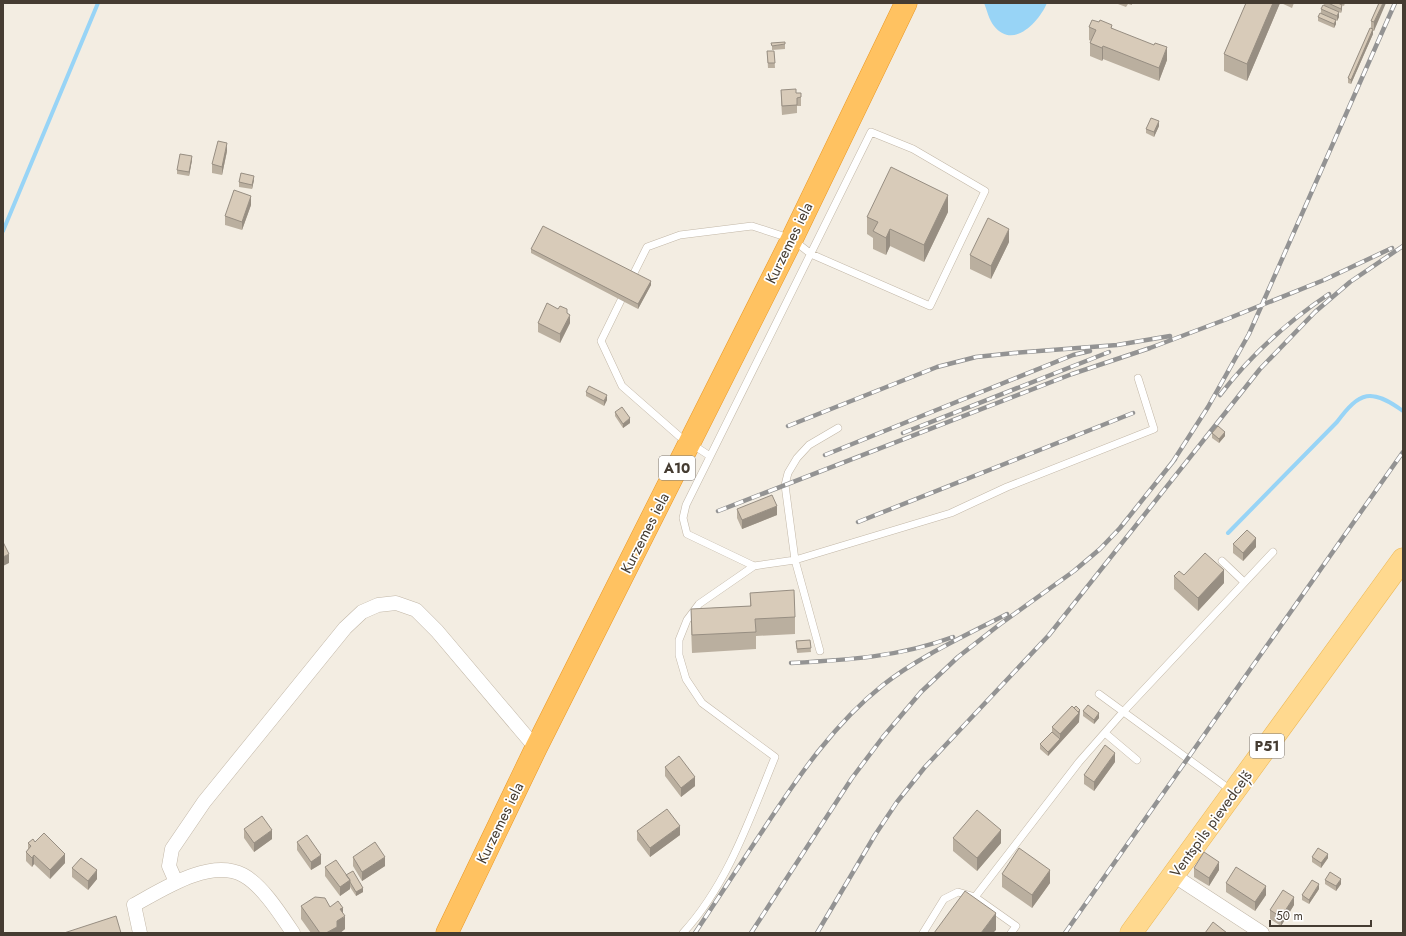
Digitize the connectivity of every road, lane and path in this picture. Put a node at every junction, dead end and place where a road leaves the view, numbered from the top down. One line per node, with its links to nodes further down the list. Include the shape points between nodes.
1 (906, 3): 2 (highway, Kurzemes iela / A10)
2 (792, 239): 3 (lane); 6 (highway, Kurzemes iela / A10); 6 (lane, via 752,226 680,235 647,247 600,341 622,386)
3 (811, 254): 3 (lane, via 930,306 985,191 913,149 871,132); 7 (lane)
4 (1138, 378): 10 (lane, via 1154,429 1006,487 951,513)
5 (838, 428): 10 (lane, via 810,445 797,458 788,473 785,485)
6 (689, 444): 7 (lane); 18 (highway, Kurzemes iela / A10)
7 (710, 456): 12 (lane, via 686,505 683,518 687,534)
8 (1273, 552): 13 (lane)
9 (1403, 559): 20 (main road, Ventspils pievedceļš / P51)
10 (795, 560): 12 (lane); 14 (lane)
11 (1222, 561): 13 (lane)
12 (754, 566): 27 (lane, via 699,604 687,620 679,640 679,654 686,679 702,703 776,757 729,866 696,919)
13 (1244, 582): 16 (lane)
14 (820, 651)
15 (1099, 694): 16 (lane)
16 (1123, 712): 17 (lane); 20 (lane)
17 (1104, 733): 19 (lane); 23 (lane)
18 (536, 748): 22 (street, via 437,631 416,610 396,603 378,605 362,612 345,628 204,802 172,848 169,866); 26 (highway, Kurzemes iela / A10)
19 (1137, 760)
20 (1234, 792): 21 (main road, Ventspils pievedceļš / P51)
21 (1173, 875): 30 (main road, Ventspils pievedceļš / P51); 31 (street)
22 (176, 882): 24 (street, via 134,905); 25 (street, via 208,871 231,871 244,876 269,898)
23 (975, 897): 28 (lane, via 958,892 944,899); 29 (lane, via 1016,926)
24 (140, 933)
25 (293, 933)
26 (447, 933)
27 (683, 933)
28 (923, 933)
29 (1011, 933)
30 (1131, 933)
31 (1262, 933)

